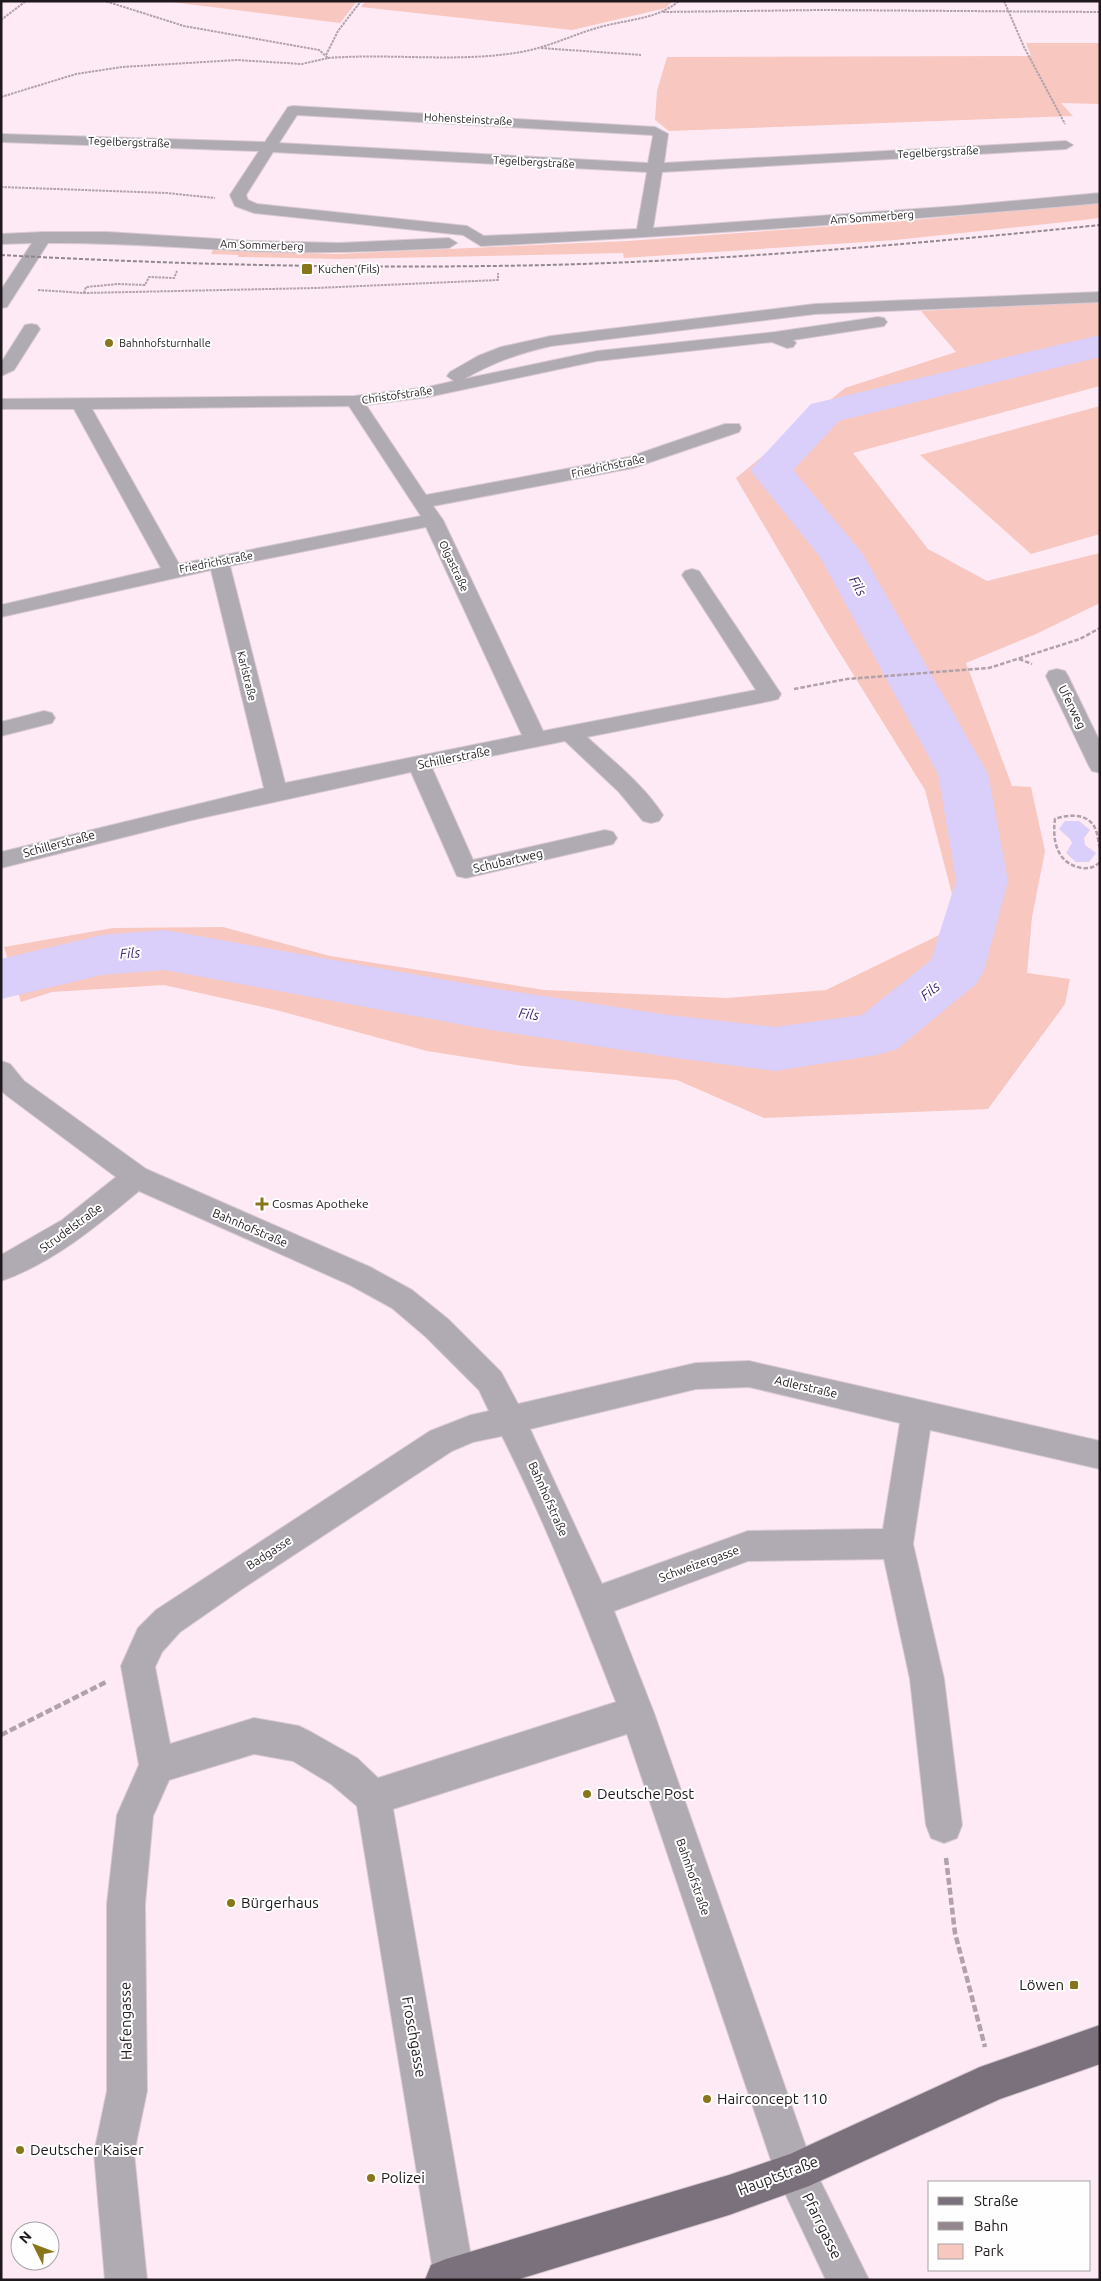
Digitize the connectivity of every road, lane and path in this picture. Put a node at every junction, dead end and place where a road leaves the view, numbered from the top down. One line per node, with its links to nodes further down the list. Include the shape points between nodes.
1 (26, 1): 9 (path)
2 (105, 1): 11 (path, via 150,19 198,31 319,50)
3 (361, 1): 11 (path)
4 (679, 1): 7 (path)
5 (1004, 1): 6 (path)
6 (1010, 11): 7 (path); 8 (path); 15 (path, via 1024,47)
7 (663, 12): 10 (path, via 594,28)
8 (1100, 12)
9 (1, 20)
10 (538, 48): 12 (path); 13 (path, via 472,57 361,55)
11 (326, 54): 13 (path)
12 (641, 55)
13 (328, 58): 14 (path, via 302,64 237,60 122,67 76,74)
14 (1, 97)
15 (1051, 99)
16 (1, 138): 18 (street, Tegelbergstraße)
17 (1066, 145): 19 (street, Tegelbergstraße)
18 (268, 147): 19 (street, Tegelbergstraße); 19 (street, Hohensteinstraße, via 293,110 644,129 661,134); 22 (street, via 238,195)
19 (656, 168): 24 (street)
20 (1, 187): 22 (path)
21 (1100, 198): 24 (street, Am Sommerberg)
22 (239, 199): 27 (street, Am Sommerberg, via 254,208 467,231)
23 (1, 231): 25 (street, Am Sommerberg)
24 (644, 233): 27 (street, Am Sommerberg)
25 (44, 237): 26 (street, Am Sommerberg); 27 (street, Am Sommerberg, via 107,236 251,246 338,248); 30 (street)
26 (1, 239)
27 (480, 241)
28 (177, 271): 31 (path, via 174,278 149,277 145,285 86,287)
29 (498, 273): 31 (path, via 498,280)
30 (10, 288): 31 (path); 33 (street)
31 (84, 293)
32 (1100, 297): 37 (street, via 815,309 551,341 492,357)
33 (1, 303)
34 (885, 320): 37 (street, Christofstraße, via 781,340 597,356)
35 (31, 329): 36 (street, via 8,366)
36 (1, 371)
37 (428, 392): 38 (street, Christofstraße)
38 (354, 401): 40 (street, Christofstraße); 42 (street, Olgastraße)
39 (1, 404): 40 (street, Christofstraße)
40 (81, 405): 45 (street)
41 (732, 428): 42 (street, Friedrichstraße, via 633,462)
42 (422, 502): 43 (street, Olgastraße)
43 (433, 520): 44 (street, Friedrichstraße); 54 (street, Olgastraße)
44 (219, 561): 45 (street, Friedrichstraße); 57 (street, Karlstraße)
45 (173, 571): 47 (street, Friedrichstraße)
46 (692, 575): 50 (street)
47 (1, 611)
48 (1100, 628): 50 (path, via 1080,639 989,668 847,679)
49 (1057, 676): 56 (street, Uferweg)
50 (770, 694): 53 (street, Schillerstraße)
51 (44, 718): 52 (street)
52 (1, 728)
53 (571, 734): 54 (street, Schillerstraße); 58 (street, via 627,787)
54 (536, 741): 55 (street, Schillerstraße)
55 (419, 765): 57 (street, Schillerstraße); 59 (street, Schubartweg, via 466,870)
56 (1100, 766)
57 (276, 792): 62 (street, Schillerstraße, via 116,828)
58 (651, 815)
59 (605, 838)
60 (1098, 843): 61 (path); 63 (path, via 1095,828 1088,820 1065,815 1055,819 1053,829 1060,856 1079,867 1091,868)
61 (1100, 848)
62 (1, 860)
63 (1100, 862)
64 (1, 1070): 65 (street, Bahnhofstraße, via 15,1088)
65 (136, 1177): 66 (street, Strudelstraße, via 89,1216 34,1254); 68 (street, Bahnhofstraße, via 360,1276 402,1299 444,1334 490,1381)
66 (1, 1269)
67 (917, 1413): 68 (street, Adlerstraße, via 749,1374 696,1376); 69 (street, Adlerstraße); 70 (street)
68 (511, 1420): 71 (street, Bahnhofstraße); 72 (street, Badgasse, via 471,1429 441,1441 230,1578 168,1621 150,1640)
69 (1100, 1455)
70 (897, 1544): 71 (street, Schweizergasse, via 748,1546); 77 (street, via 927,1679)
71 (594, 1602): 73 (street, Bahnhofstraße)
72 (138, 1666): 74 (path); 75 (street)
73 (637, 1712): 76 (street); 80 (street, Bahnhofstraße)
74 (1, 1735)
75 (157, 1766): 76 (street, via 254,1736 299,1744 344,1771); 82 (street, Hafengasse, via 135,1815 126,1904 127,2091 114,2153)
76 (374, 1797): 81 (street, Froschgasse)
77 (944, 1824): 79 (path, via 955,1933)
78 (1100, 2044): 79 (main road, Hauptstraße)
79 (994, 2081): 80 (main road, Hauptstraße)
80 (795, 2172): 81 (main road, Hauptstraße, via 729,2195); 83 (street, Pfarrgasse)
81 (451, 2278)
82 (126, 2280)
83 (848, 2280)

